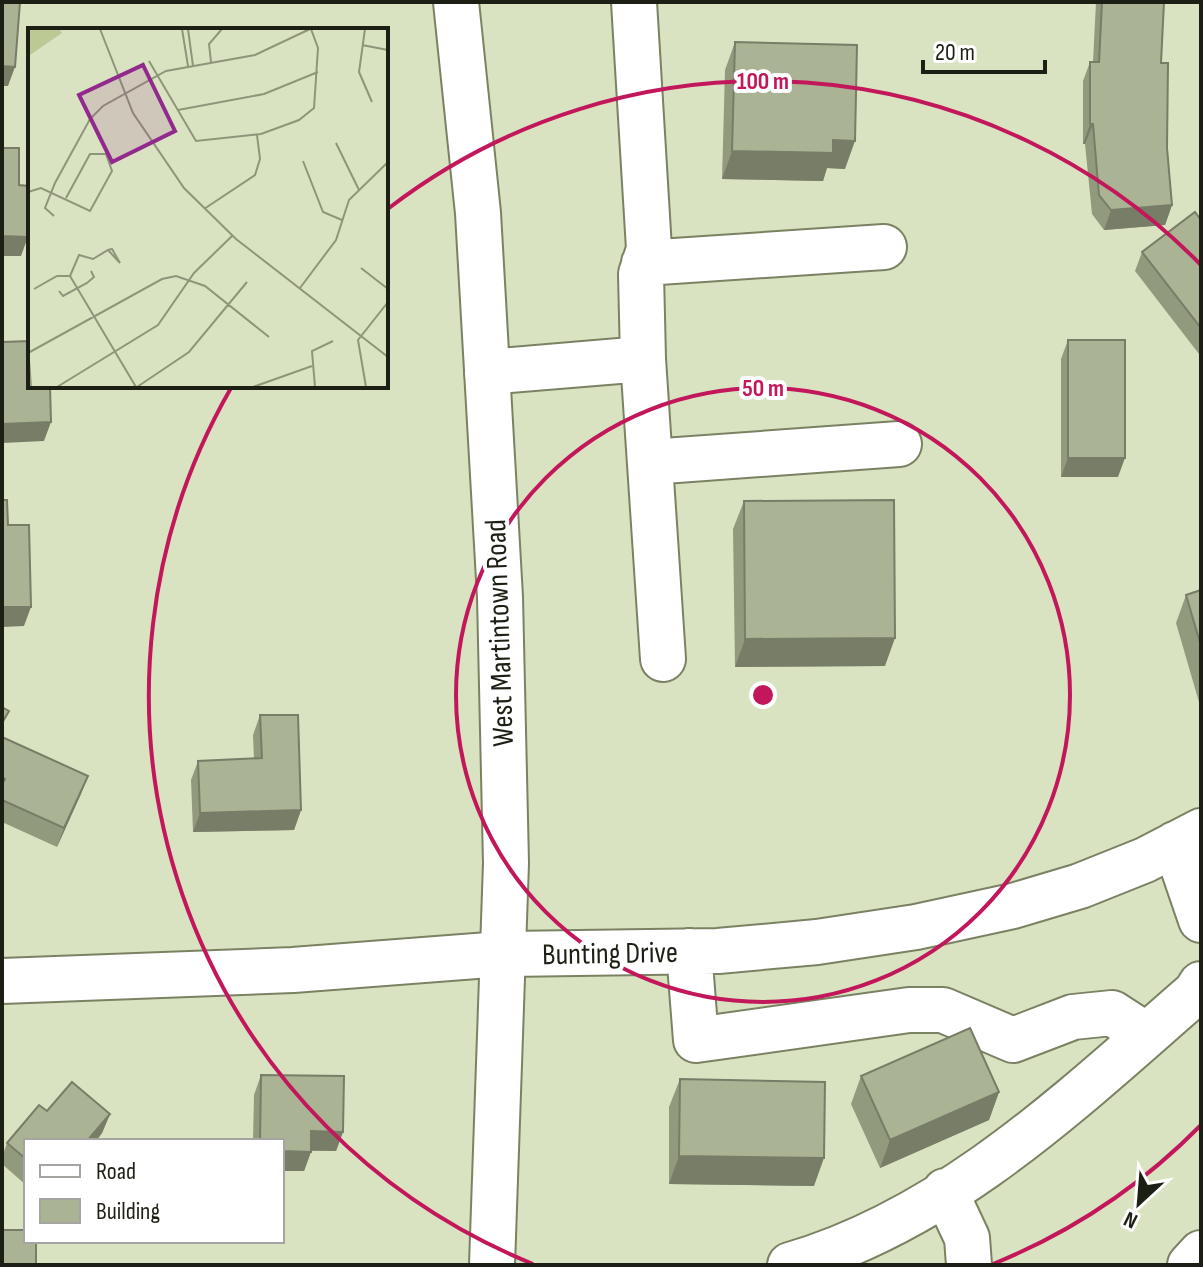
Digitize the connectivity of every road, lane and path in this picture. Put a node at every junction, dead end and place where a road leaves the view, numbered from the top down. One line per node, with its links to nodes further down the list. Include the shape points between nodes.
1 (456, 2): 6 (main road, West Martintown Road, via 478,213)
2 (634, 2): 4 (main road, via 649,249)
3 (884, 247): 4 (main road)
4 (644, 263): 5 (main road)
5 (643, 359): 6 (main road); 8 (main road)
6 (487, 372): 13 (main road, West Martintown Road, via 500,612 506,863)
7 (899, 444): 8 (main road)
8 (650, 462): 9 (main road)
9 (663, 659)
10 (1188, 838): 11 (main road); 12 (main road, Bunting Drive, via 1080,886 1013,906 817,942)
11 (1201, 920)
12 (689, 951): 13 (main road, Bunting Drive); 16 (main road, via 696,1040 909,1010 943,1010 1013,1040 1073,1017 1112,1013)
13 (502, 954): 14 (main road, Bunting Drive, via 293,970); 19 (main road, West Martintown Road)
14 (2, 981)
15 (1201, 984): 16 (main road)
16 (1146, 1035): 17 (main road, via 1040,1126)
17 (945, 1191): 20 (main road, via 877,1232); 21 (main road, via 967,1238)
18 (1201, 1253): 22 (main road)
19 (492, 1265)
20 (790, 1265)
21 (969, 1265)
22 (1190, 1265)

